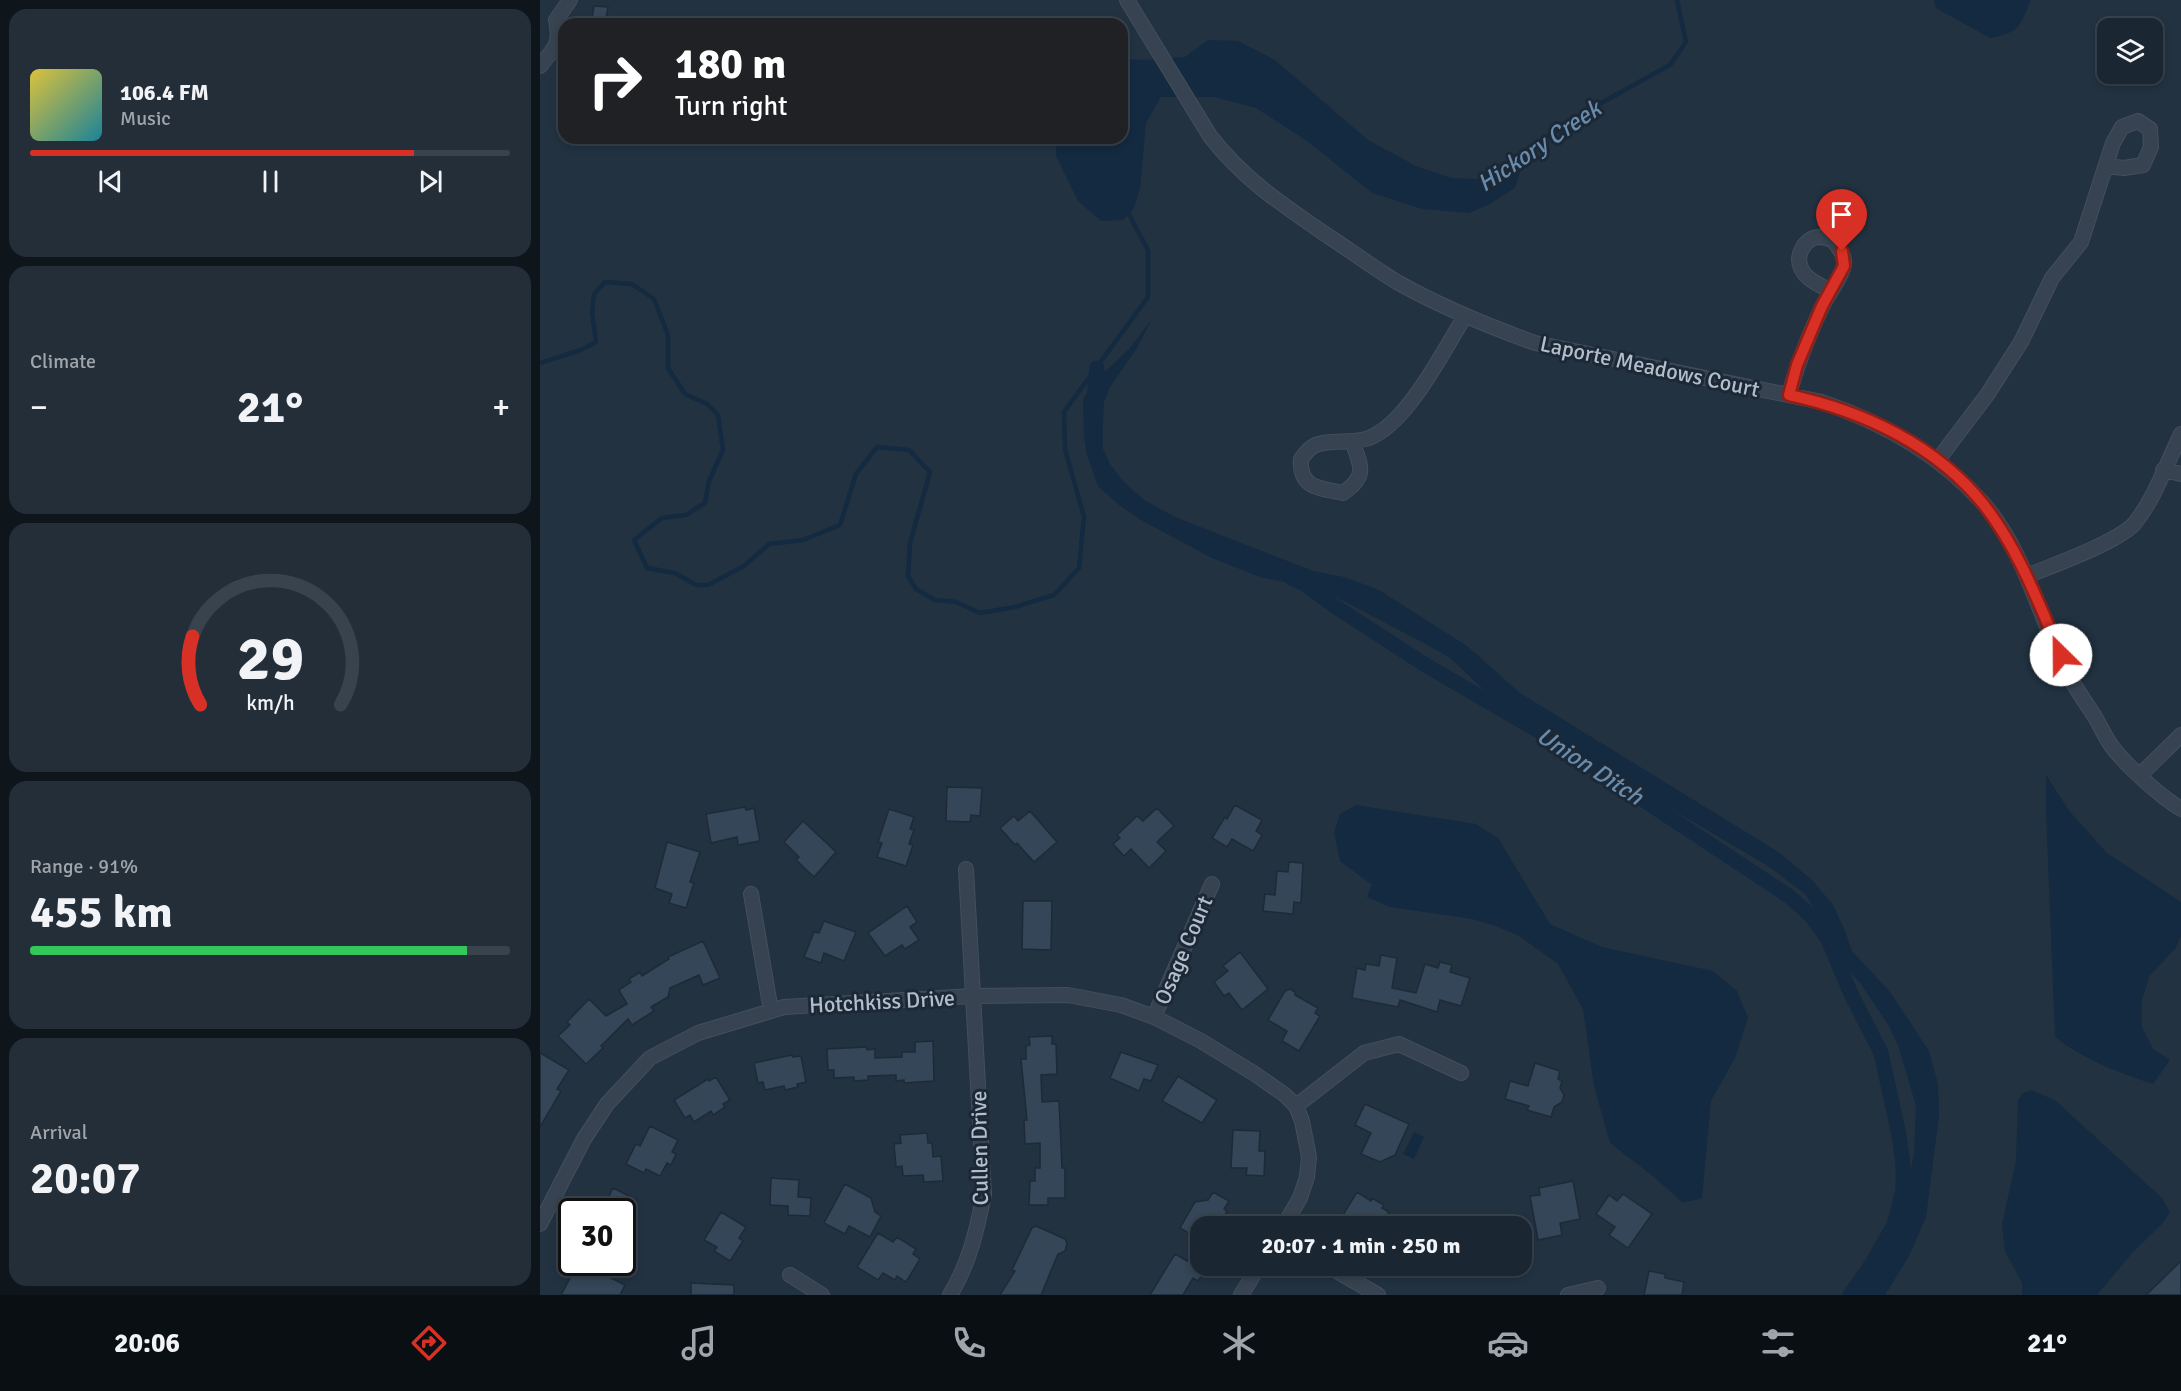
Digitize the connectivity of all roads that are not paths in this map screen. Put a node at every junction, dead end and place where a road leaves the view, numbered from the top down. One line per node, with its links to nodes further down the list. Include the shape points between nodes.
1 (570, 0): 3 (street, via 556,20)
2 (1127, 0): 8 (street, Laporte Meadows Court, via 1226,156 1270,197 1397,281)
3 (558, 30)
4 (558, 38): 5 (street)
5 (540, 66)
6 (2106, 166): 12 (street, via 2081,242 2052,278 2021,342 1987,395)
7 (1831, 291): 9 (street, via 1797,365)
8 (1465, 316): 9 (street, Laporte Meadows Court, via 1535,343); 11 (street, via 1394,422 1369,438)
9 (1789, 395): 12 (street, Laporte Meadows Court, via 1859,415)
10 (2181, 435): 13 (street)
11 (1352, 441): 11 (street, via 1314,446 1301,459 1300,472 1306,481 1343,493 1355,485 1361,474)
12 (1937, 461): 15 (street, Laporte Meadows Court, via 1984,505)
13 (2163, 470): 14 (street); 15 (street, via 2144,510 2116,538)
14 (2181, 474)
15 (2027, 576): 17 (street, Laporte Meadows Court, via 2068,674 2114,748)
16 (2181, 735): 17 (street)
17 (2140, 775): 18 (street, Laporte Meadows Court, via 2166,801)
18 (2181, 809)
19 (966, 869): 22 (street, Cullen Drive)
20 (1212, 884): 24 (street, Osage Court)
21 (751, 894): 23 (street)
22 (973, 996): 23 (street, Hotchkiss Drive, via 784,1007); 24 (street, Hotchkiss Drive, via 1068,995 1121,1005); 34 (street, Cullen Drive, via 984,1194 969,1259)
23 (771, 1011): 28 (street, Hotchkiss Drive, via 698,1033 650,1058 594,1122)
24 (1154, 1017): 26 (street, Hotchkiss Drive, via 1255,1074)
25 (1461, 1073): 26 (street, via 1399,1044 1364,1053)
26 (1296, 1106): 27 (street, via 1307,1142 1309,1166 1300,1198)
27 (1289, 1216)
28 (540, 1224)
29 (790, 1275): 33 (street)
30 (1253, 1276): 35 (street)
31 (1345, 1276): 36 (street)
32 (1599, 1288): 37 (street)
33 (822, 1295)
34 (950, 1295)
35 (1241, 1295)
36 (1377, 1295)
37 (1568, 1295)

